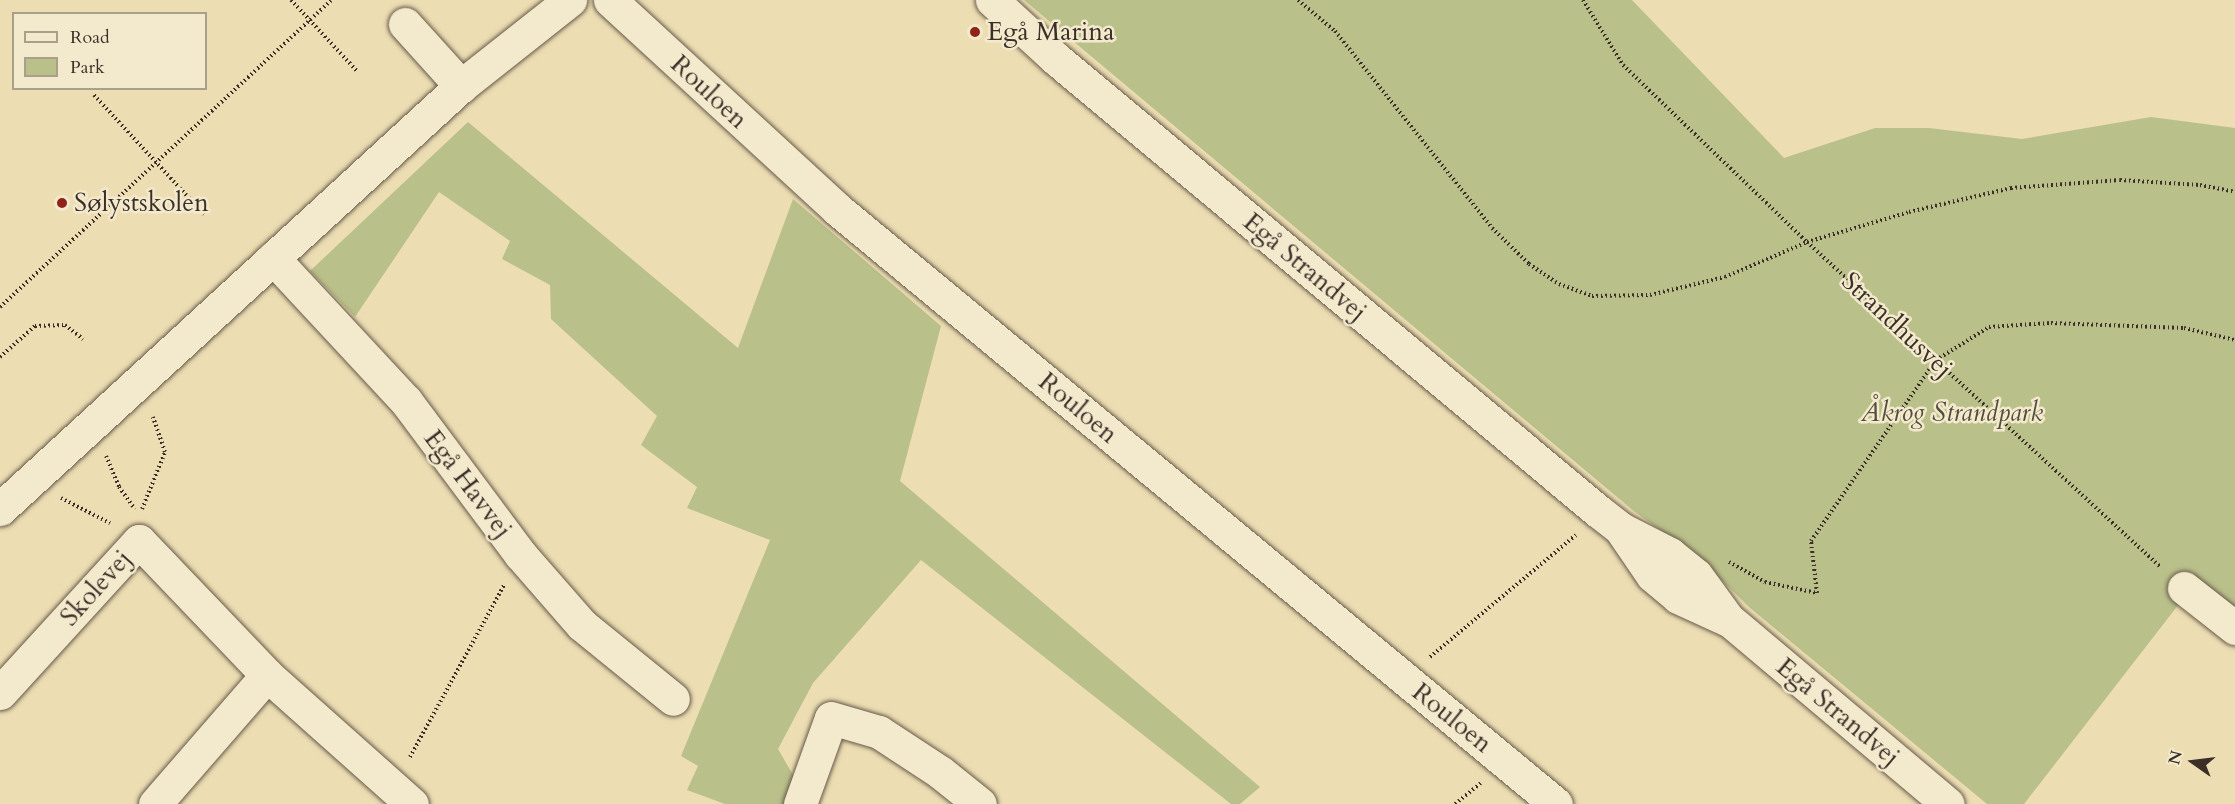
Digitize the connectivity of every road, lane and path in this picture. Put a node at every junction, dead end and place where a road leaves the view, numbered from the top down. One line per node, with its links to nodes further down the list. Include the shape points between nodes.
1 (291, 0): 9 (path)
2 (331, 0): 9 (path)
3 (538, 0): 12 (street)
4 (570, 0): 12 (street)
5 (610, 0): 36 (street, Rouloen, via 837,209)
6 (992, 0): 28 (street, Egå Strandvej, via 1055,58)
7 (1298, 0): 17 (path, via 1335,31 1492,228 1529,264 1559,284 1592,296 1650,295 1725,277)
8 (1583, 0): 17 (path, Strandhusvej, via 1623,65)
9 (309, 20): 11 (path); 14 (path)
10 (405, 24): 12 (street)
11 (356, 70)
12 (461, 86): 18 (street)
13 (94, 95): 14 (path)
14 (156, 162): 16 (path); 19 (path)
15 (2235, 192): 17 (path, via 2200,185 2120,180 2011,189 1909,212)
16 (204, 214)
17 (1807, 242): 23 (path, Strandhusvej)
18 (273, 258): 25 (street); 30 (street, Egå Havvej, via 406,401)
19 (0, 307)
20 (83, 339): 22 (path, via 65,325 35,326)
21 (2235, 340): 23 (path, via 2184,328 2051,323 1989,327)
22 (0, 357)
23 (1936, 360): 31 (path, via 1811,541 1818,593 1765,582 1718,555); 32 (path, Strandhusvej)
24 (153, 417): 25 (path, via 165,452 139,515 119,487 105,453)
25 (85, 430): 26 (street)
26 (35, 477): 27 (street); 29 (path, via 62,499 131,531)
27 (0, 508)
28 (1609, 520): 31 (street, Egå Strandvej); 33 (street, Egå Strandvej, via 1652,576 1678,597); 36 (path, via 1576,536)
29 (139, 541): 35 (street, Skolevej); 37 (street, Skolevej)
30 (520, 554): 38 (street, Egå Havvej, via 582,625); 39 (path)
31 (1689, 569): 33 (street, Egå Strandvej)
32 (2184, 588): 34 (street)
33 (1728, 619): 44 (street, Egå Strandvej)
34 (2235, 628)
35 (267, 675): 39 (street, Skolevej); 40 (street)
36 (1404, 679): 43 (street, Rouloen)
37 (0, 693)
38 (673, 699)
39 (403, 796)
40 (155, 804)
41 (800, 804): 42 (street, via 831,718 879,732)
42 (980, 804)
43 (1556, 804)
44 (1948, 804)

